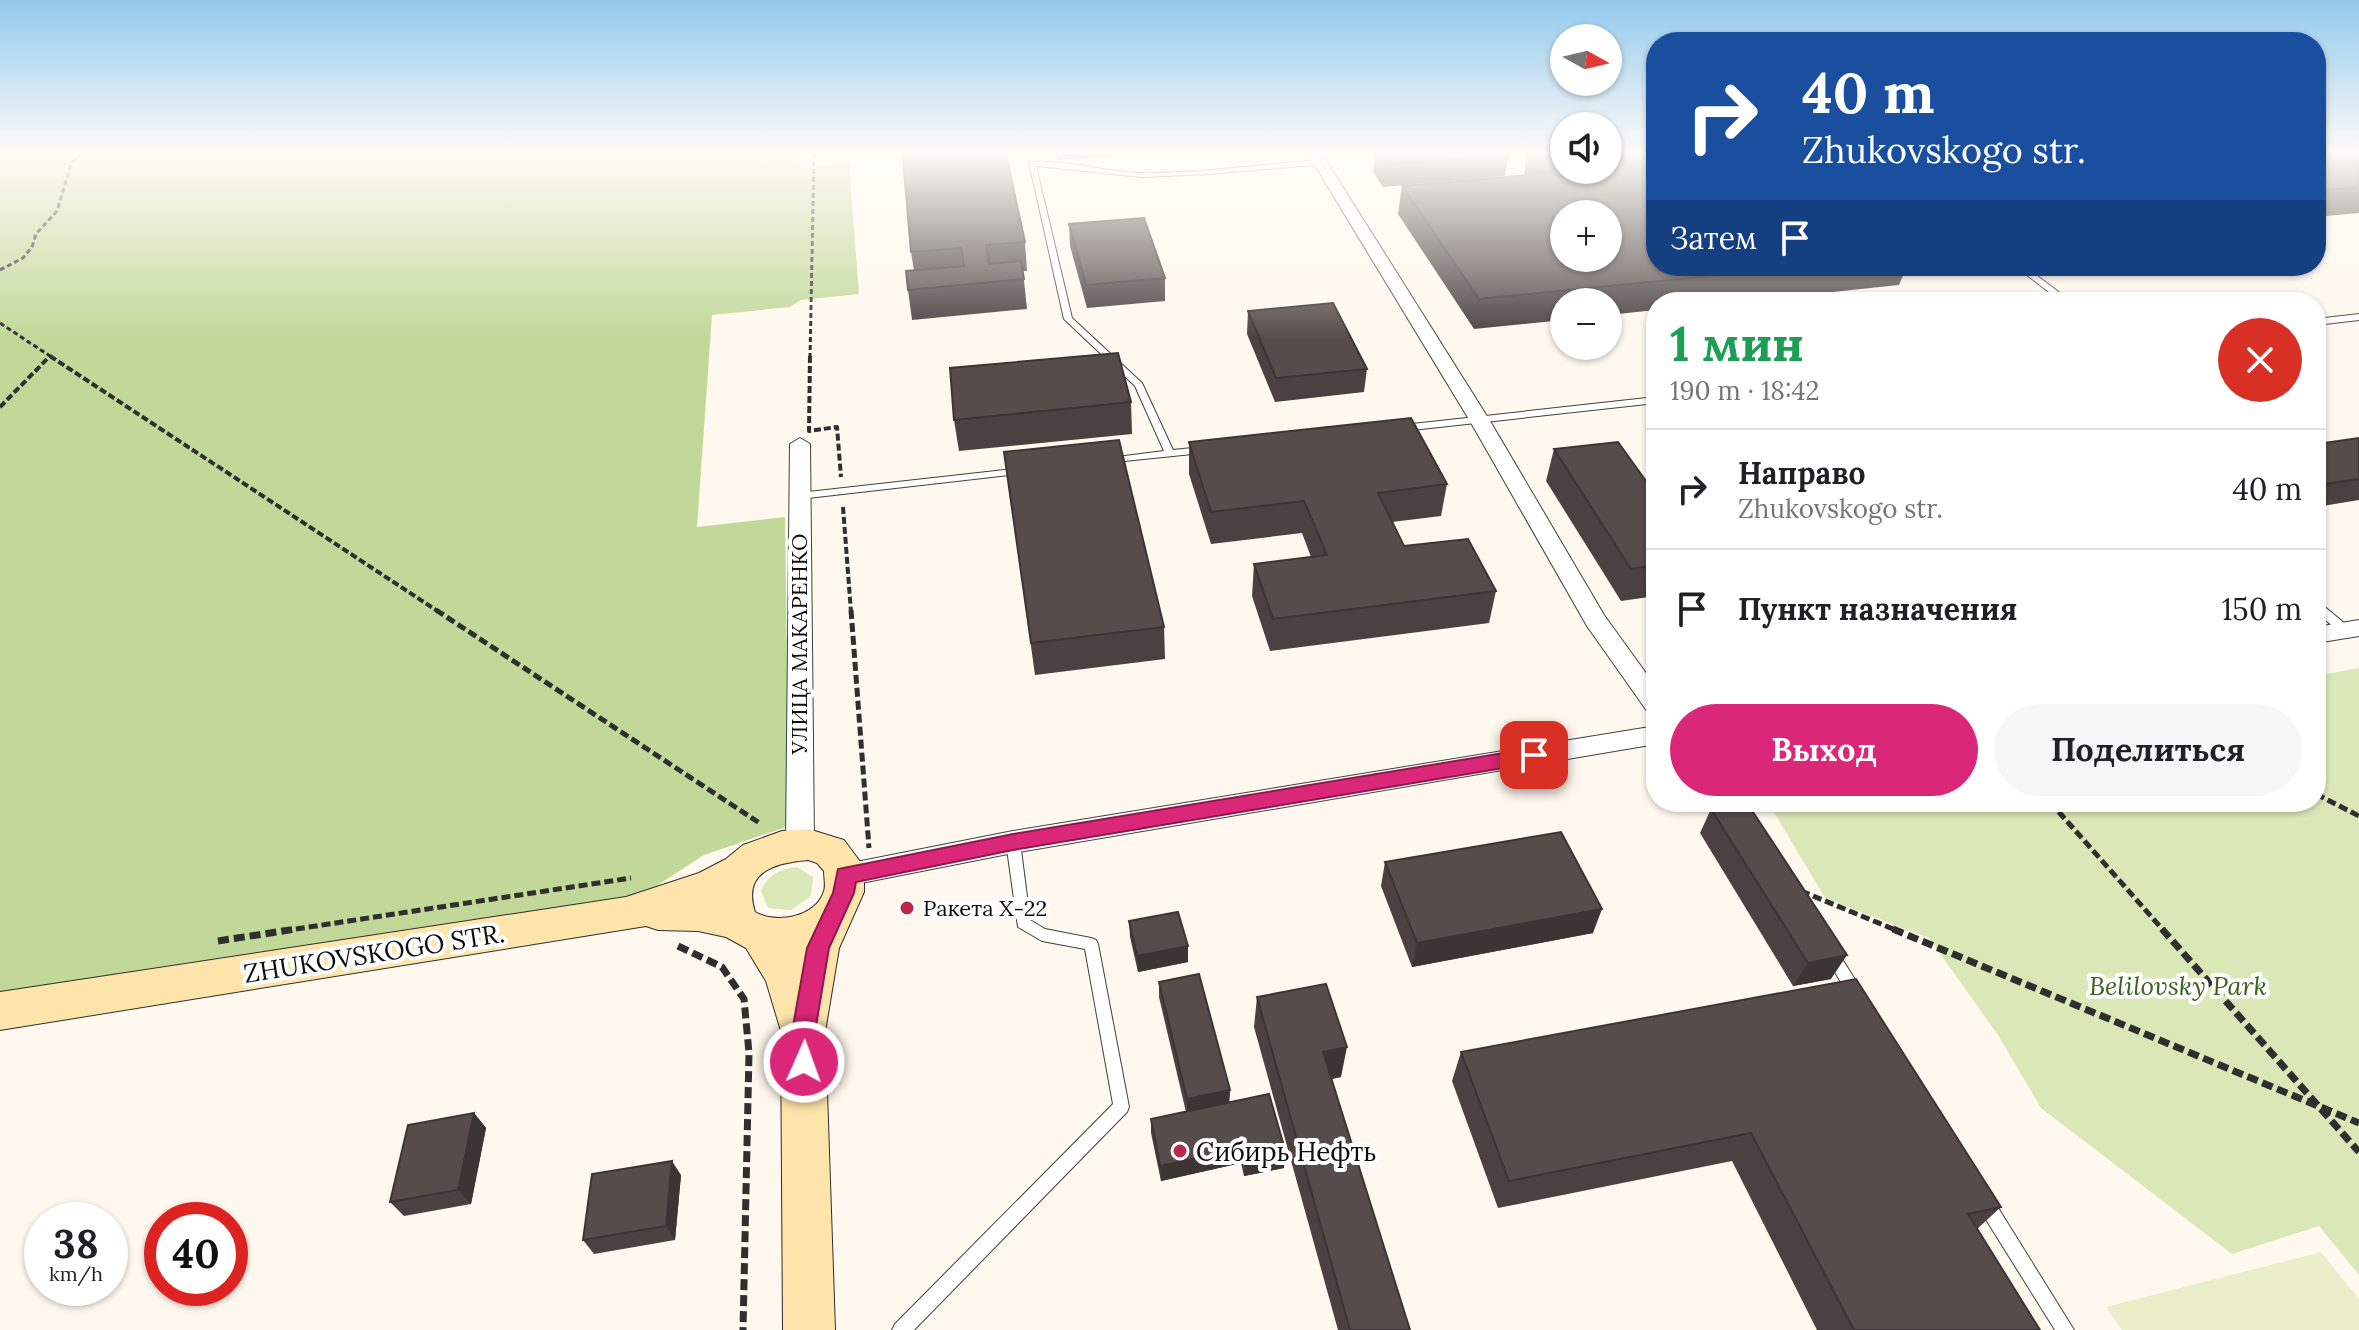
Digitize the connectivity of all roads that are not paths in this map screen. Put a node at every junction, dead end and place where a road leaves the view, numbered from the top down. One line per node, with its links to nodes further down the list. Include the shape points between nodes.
1 (1044, 216): 12 (lane, via 1068,319 1139,385)
2 (1354, 216): 8 (street)
3 (2033, 276): 4 (lane)
4 (2054, 292)
5 (2359, 317): 6 (lane)
6 (2326, 321)
7 (1646, 401): 8 (lane)
8 (1480, 421): 9 (lane); 19 (street, via 1595,620)
9 (1385, 430)
10 (805, 438): 15 (street, УЛИЦА МАКАРЕНКО)
11 (1215, 448): 12 (lane)
12 (1170, 454): 13 (lane)
13 (1091, 463)
14 (1028, 471): 15 (lane)
15 (799, 496): 22 (street, УЛИЦА МАКАРЕНКО)
16 (2326, 612): 17 (lane)
17 (2352, 629): 18 (street)
18 (2326, 633)
19 (1646, 691)
20 (1646, 737): 21 (street)
21 (1013, 842): 24 (street); 33 (lane, via 1023,923 1042,935 1091,944 1121,1107)
22 (794, 843): 23 (street, via 754,858); 24 (street, via 831,852)
23 (741, 870): 25 (street, ZHUKOVSKOGO STR., via 698,893); 26 (street, via 729,898 731,911)
24 (850, 886): 26 (street, via 813,928 787,936); 30 (street, via 818,948)
25 (630, 896): 26 (street, via 674,913); 29 (street, ZHUKOVSKOGO STR.)
26 (750, 930): 30 (street, via 785,976)
27 (1823, 940): 28 (lane)
28 (1864, 1007)
29 (0, 1011)
30 (803, 1032): 32 (street)
31 (1981, 1195): 34 (lane)
32 (809, 1330)
33 (901, 1330)
34 (2065, 1330)

